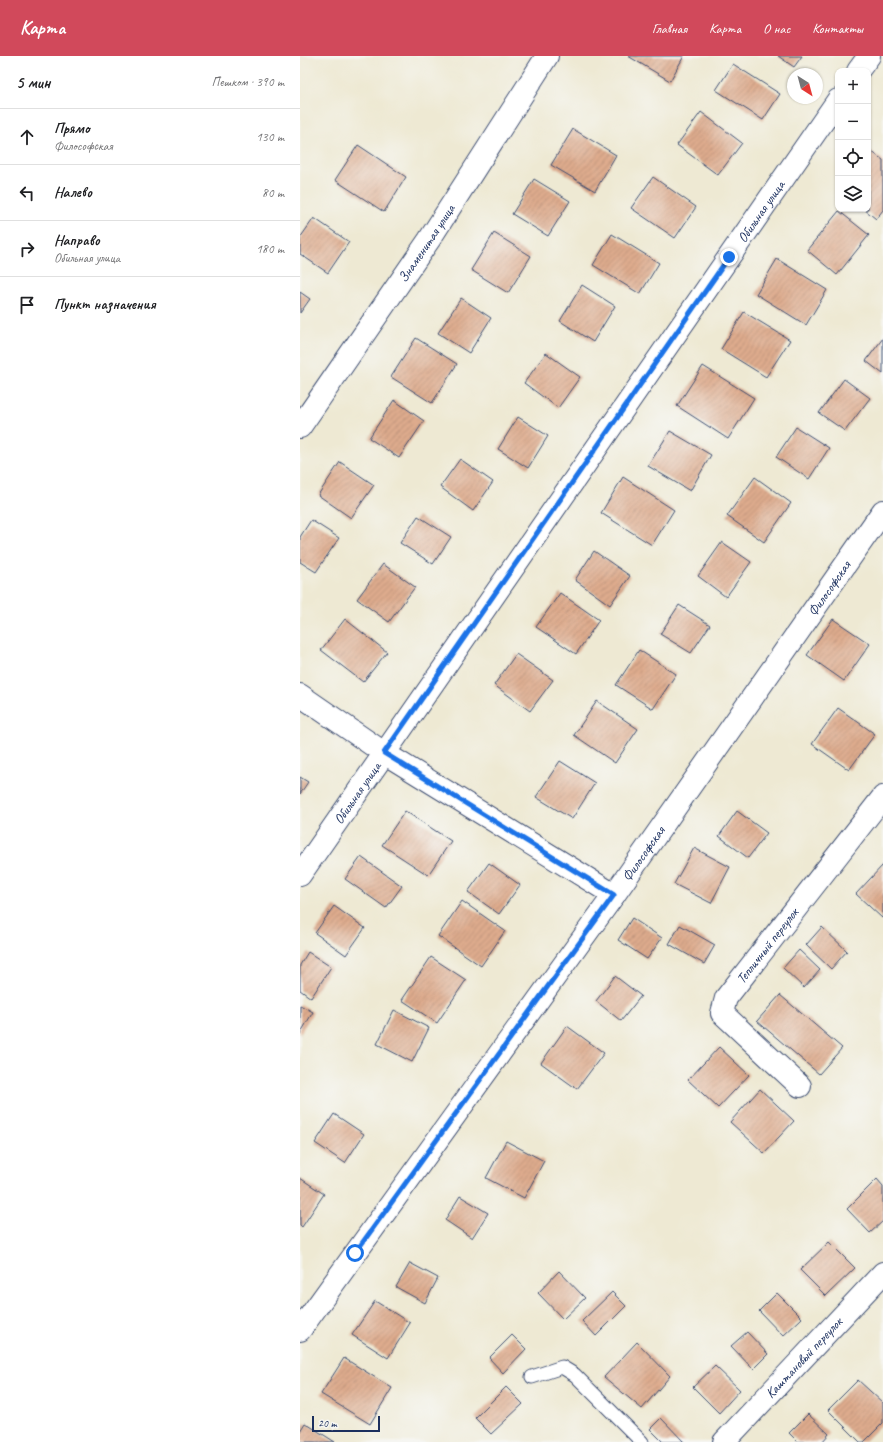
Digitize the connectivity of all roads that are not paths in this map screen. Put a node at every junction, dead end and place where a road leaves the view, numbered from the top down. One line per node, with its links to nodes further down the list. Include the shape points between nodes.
1 (548, 56): 5 (street, Знаменитая улица, via 429,240)
2 (869, 56): 3 (street)
3 (860, 68)
4 (835, 104): 8 (street, Обильная улица)
5 (300, 426)
6 (883, 511): 11 (street, Философская)
7 (300, 695): 8 (street)
8 (384, 753): 10 (street, Обильная улица); 11 (street)
9 (883, 798): 12 (street, Тепличный переулок, via 726,998 722,1013)
10 (300, 875)
11 (614, 895): 14 (street, Философская)
12 (800, 1086)
13 (883, 1273): 17 (street, Каштановый переулок)
14 (300, 1330)
15 (532, 1377): 16 (lane, via 562,1368 575,1375)
16 (642, 1442)
17 (724, 1442)

